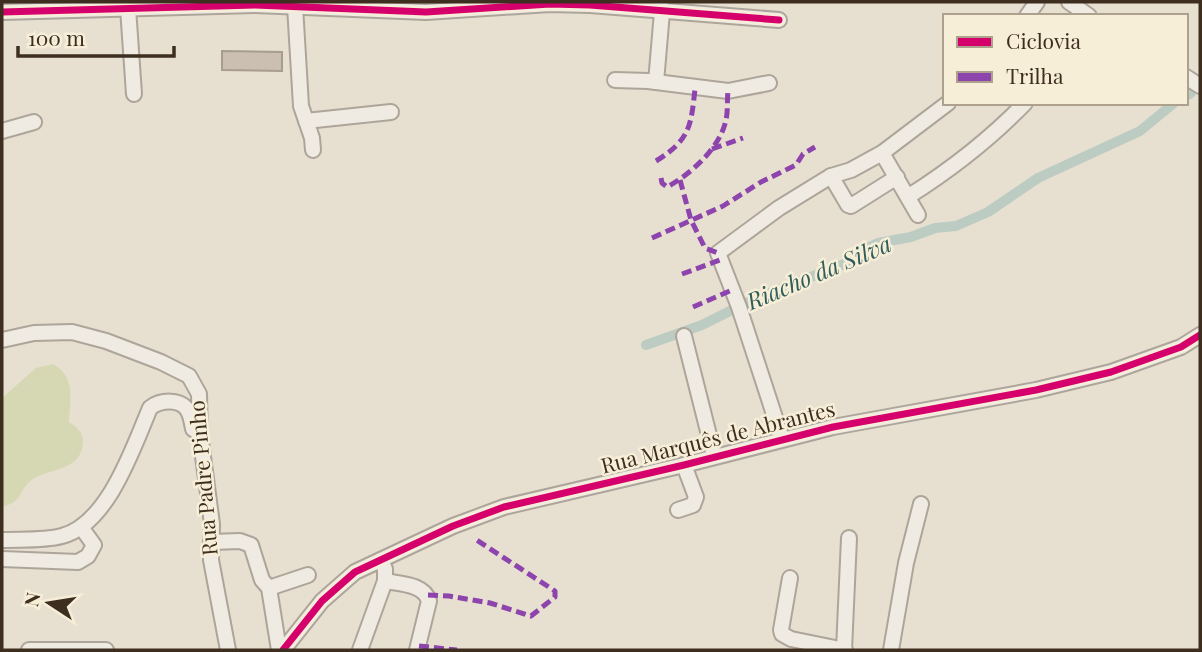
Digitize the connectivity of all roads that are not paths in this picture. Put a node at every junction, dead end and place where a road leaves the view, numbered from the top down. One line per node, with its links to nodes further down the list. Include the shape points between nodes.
1 (1069, 2): 10 (street)
2 (255, 3): 4 (street); 6 (street)
3 (590, 3): 6 (street, via 426,12); 7 (street)
4 (175, 4): 9 (street)
5 (93, 6): 8 (street); 9 (street)
6 (295, 6): 19 (street, via 301,106)
7 (661, 7): 11 (street); 13 (street)
8 (9, 8)
9 (128, 8): 15 (street)
10 (1085, 14)
11 (779, 20)
12 (615, 80): 13 (street)
13 (656, 82): 14 (street, via 728,91)
14 (769, 83)
15 (134, 94)
16 (945, 105): 23 (street)
17 (1023, 105): 26 (street)
18 (391, 112): 19 (street)
19 (306, 121): 22 (street)
20 (34, 122): 21 (street)
21 (2, 131)
22 (313, 150)
23 (882, 153): 24 (street); 25 (street)
24 (831, 176): 25 (street, via 851,206); 32 (street, via 718,253)
25 (897, 177): 26 (street)
26 (909, 196): 27 (street)
27 (918, 215)
28 (1200, 335): 32 (street, Rua Marquês de Abrantes, via 1181,347 1111,372)
29 (684, 336): 33 (street)
30 (2, 340): 31 (street, Rua Padre Pinho, via 72,332 161,362 189,376 198,394)
31 (200, 434): 37 (street, via 193,429 183,405 155,404 118,480); 40 (street, Rua Padre Pinho)
32 (782, 439): 33 (street, Rua Marquês de Abrantes)
33 (714, 455): 34 (street, Rua Marquês de Abrantes)
34 (684, 465): 36 (street, via 696,497 693,505); 42 (street, Rua Marquês de Abrantes, via 504,507)
35 (921, 504): 54 (street)
36 (678, 510)
37 (81, 527): 39 (street, via 60,536); 41 (street, via 94,545 78,562)
38 (849, 538): 53 (street)
39 (2, 540)
40 (211, 542): 46 (street, via 251,545); 49 (street, Rua Padre Pinho)
41 (2, 559)
42 (381, 560): 45 (street); 50 (street, Rua Marquês de Abrantes, via 355,572 332,592)
43 (308, 575): 46 (street)
44 (790, 578): 53 (street, via 782,634)
45 (385, 581): 51 (street); 52 (street, via 424,590 428,595)
46 (269, 588): 50 (street)
47 (29, 650): 48 (street)
48 (106, 650)
49 (228, 650)
50 (281, 650)
51 (360, 650)
52 (418, 650)
53 (845, 650)
54 (891, 650)

